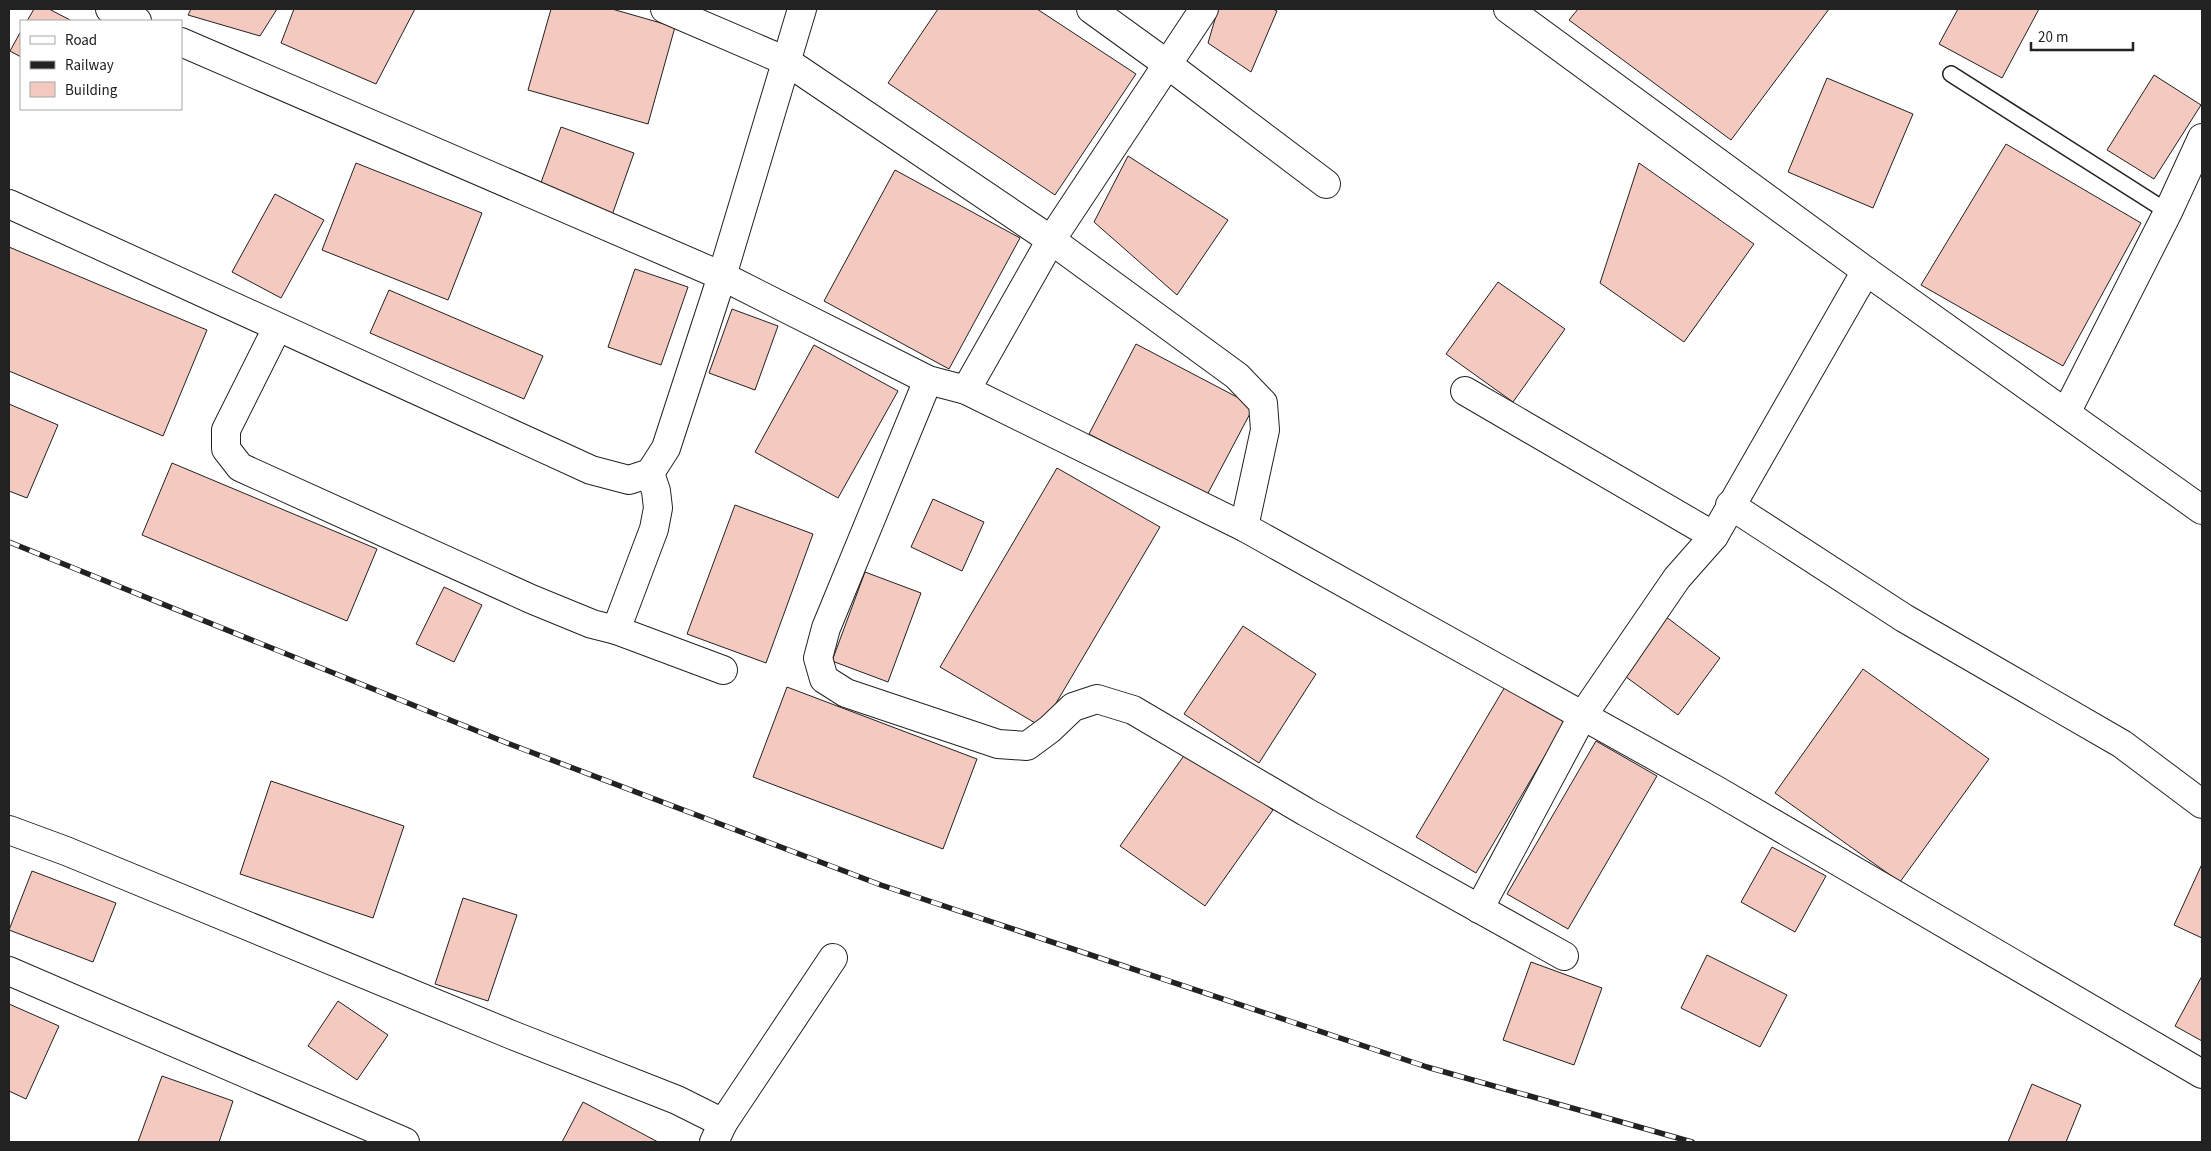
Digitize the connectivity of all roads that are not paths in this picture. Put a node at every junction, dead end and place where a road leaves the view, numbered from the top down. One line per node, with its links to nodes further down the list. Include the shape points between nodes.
1 (110, 9): 7 (street)
2 (665, 9): 9 (street)
3 (802, 9): 9 (street)
4 (1091, 9): 10 (street)
5 (1204, 9): 10 (street)
6 (1508, 9): 17 (street)
7 (135, 20)
8 (182, 42): 18 (street)
9 (786, 61): 16 (street); 18 (street)
10 (1167, 64): 13 (street); 16 (street)
11 (1951, 74): 15 (lane)
12 (2202, 138): 15 (street)
13 (1326, 184)
14 (9, 204): 19 (street)
15 (2168, 212): 23 (street)
16 (1051, 240): 21 (street); 27 (street, via 1237,376 1263,403 1265,430)
17 (1866, 271): 23 (street); 25 (street)
18 (722, 276): 20 (street); 24 (street, via 666,448)
19 (277, 328): 24 (street, via 591,470 629,480); 29 (street, via 226,430 226,450 240,467 531,599 592,624)
20 (928, 380): 21 (street); 34 (street, via 826,628 818,658 824,679 846,692 998,744 1027,746 1050,730 1073,707 1097,699 1133,710)
21 (966, 390): 27 (street)
22 (1464, 391): 28 (street)
23 (2066, 413): 26 (street)
24 (650, 473): 29 (street, via 657,499 654,529)
25 (1730, 505): 28 (street); 32 (street, via 1904,618 2122,744)
26 (2202, 510)
27 (1244, 527): 31 (street)
28 (1714, 536): 31 (street, via 1677,578)
29 (616, 630): 30 (street)
30 (723, 670)
31 (1583, 715): 34 (street); 38 (street)
32 (2202, 804)
33 (9, 830): 39 (street, via 678,1100)
34 (1479, 909): 35 (street)
35 (1564, 956)
36 (833, 958): 39 (street)
37 (9, 971): 40 (street)
38 (2202, 1074)
39 (719, 1133)
40 (406, 1142)

